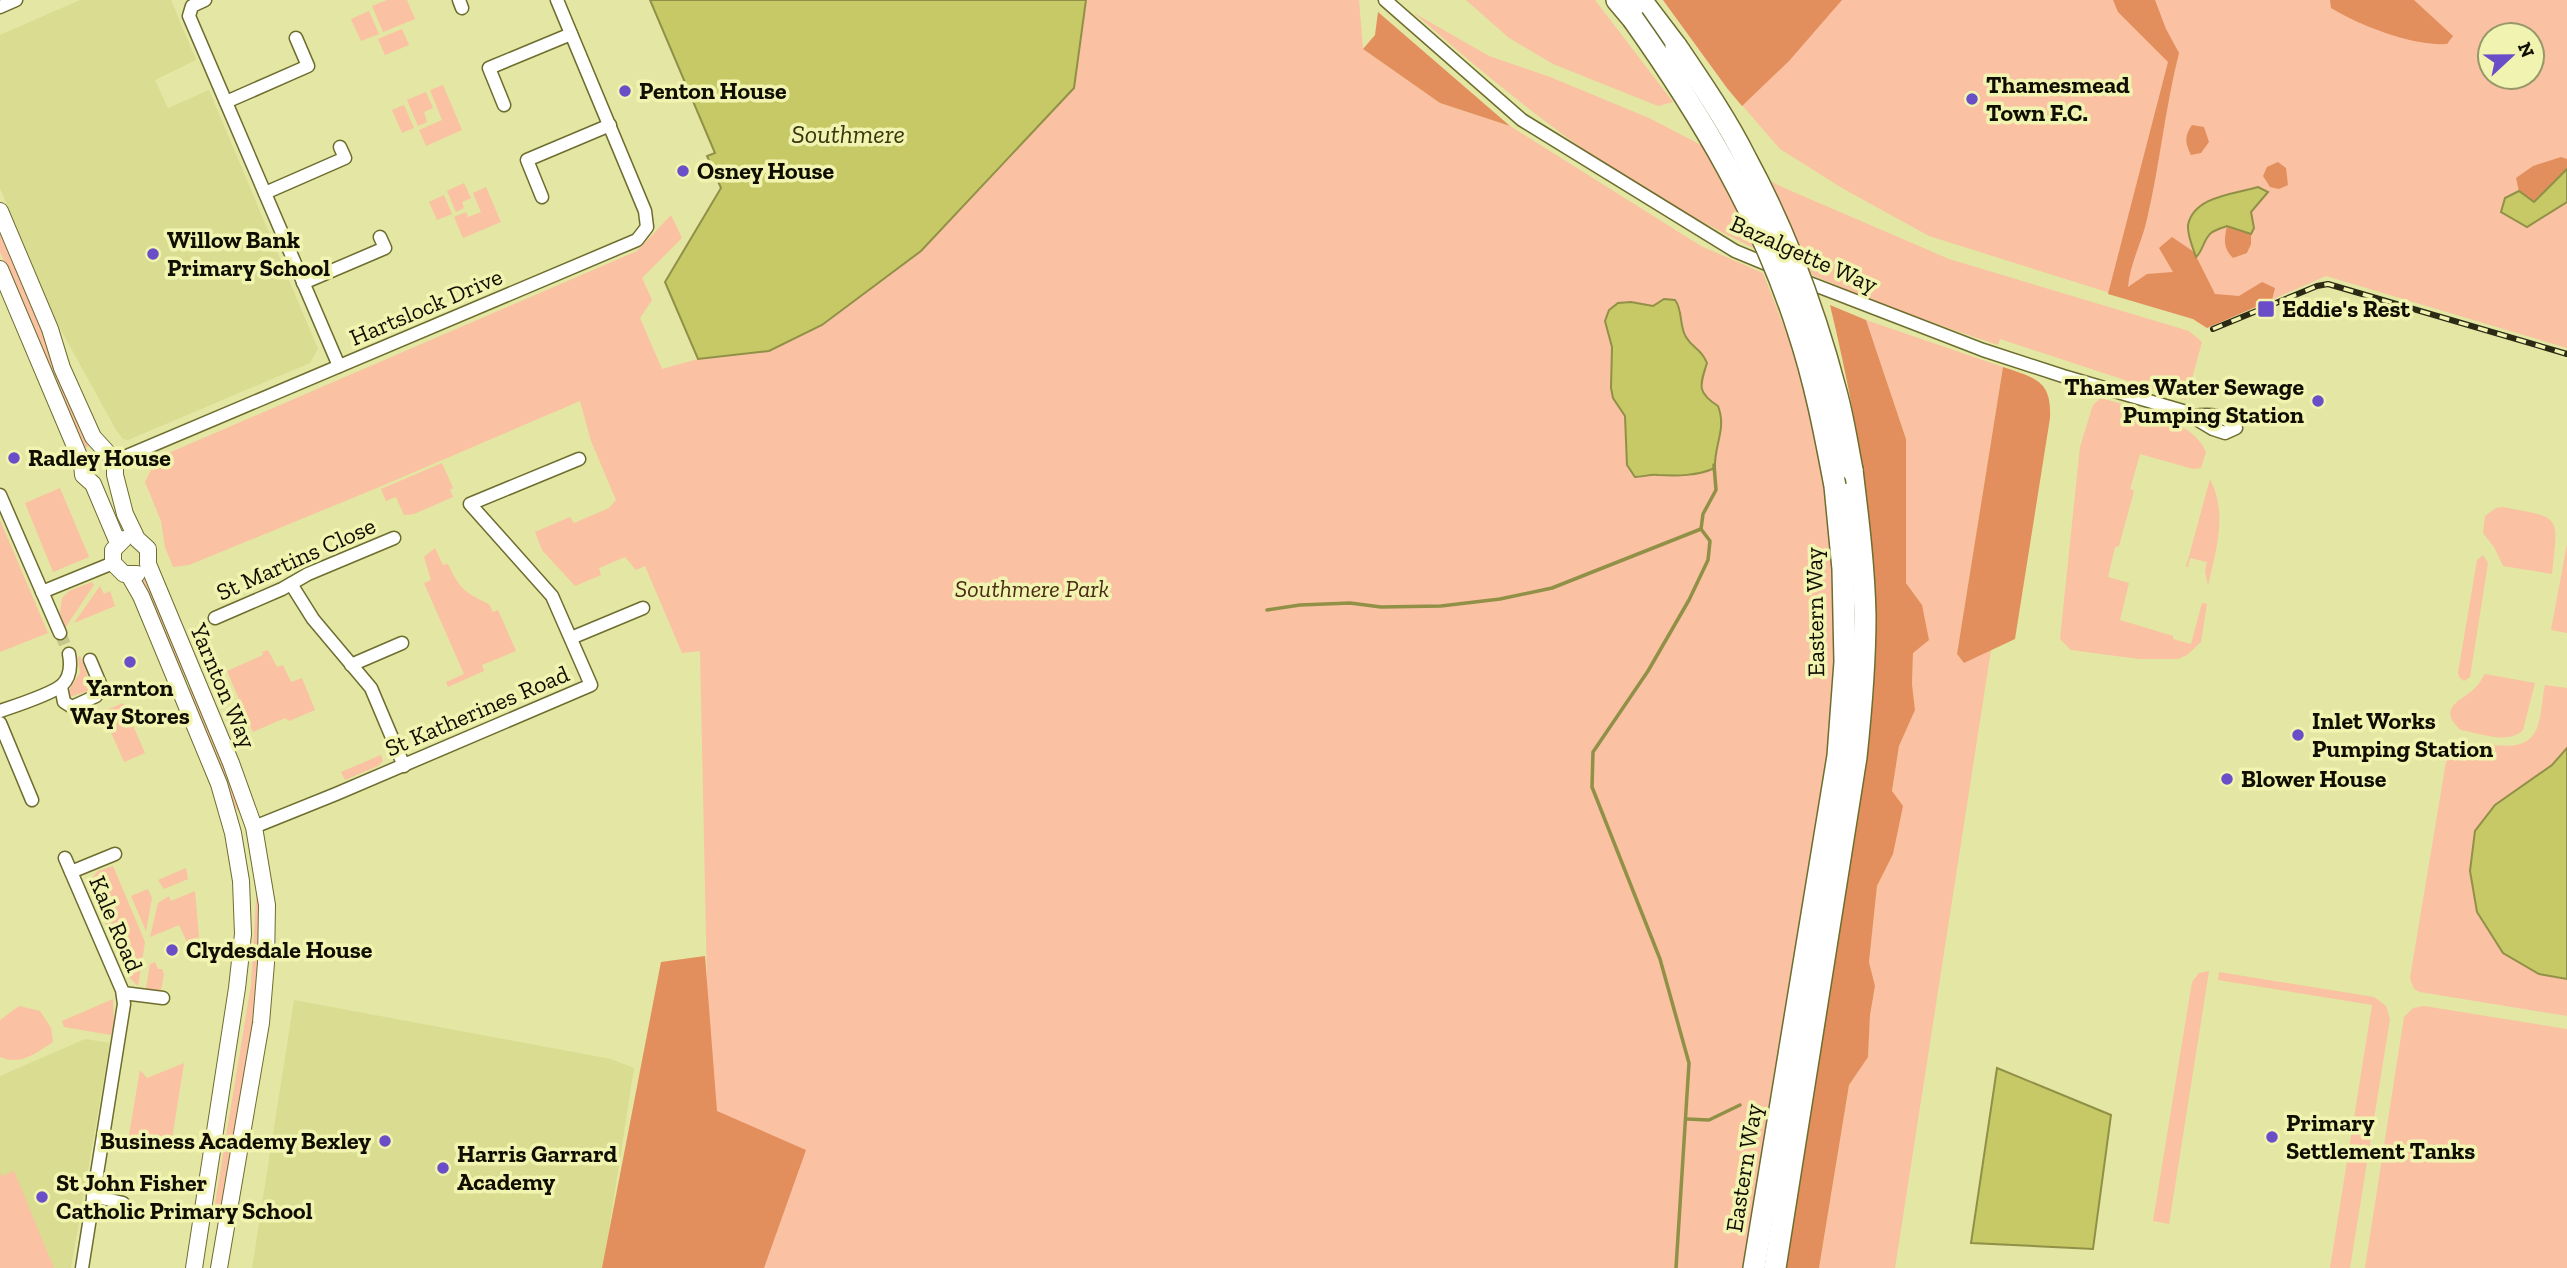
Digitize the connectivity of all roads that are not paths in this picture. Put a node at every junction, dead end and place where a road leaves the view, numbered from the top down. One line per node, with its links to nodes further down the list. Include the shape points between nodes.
1 (16, 0): 6 (street)
2 (205, 0): 10 (street, via 192,6 189,16)
3 (557, 0): 8 (street, Hartslock Drive)
4 (1385, 0): 21 (street, Bazalgette Way, via 1522,120 1735,251 1983,349)
5 (1618, 0): 7 (main road, Eastern Way)
6 (0, 7)
7 (1637, 9): 60 (main road, Eastern Way, bridge, via 1728,168 1780,281 1818,400 1835,486 1843,569 1845,662 1838,756); 61 (main road, Eastern Way, bridge, via 1676,46 1718,109 1772,212 1817,326 1837,394 1862,556 1864,673 1857,745)
8 (571, 34): 11 (street, via 489,68); 12 (street, Hartslock Drive)
9 (296, 38): 10 (street, via 308,65)
10 (226, 102): 14 (street)
11 (504, 105)
12 (610, 125): 15 (street, via 527,160); 20 (street, Hartslock Drive, via 645,211 648,227 637,240)
13 (340, 147): 14 (street, via 345,158)
14 (265, 193): 19 (street)
15 (542, 197)
16 (0, 211): 23 (street, Yarnton Way, via 62,368 93,437)
17 (380, 237): 19 (street, via 385,248)
18 (0, 269): 24 (street)
19 (303, 283): 20 (street)
20 (339, 366): 23 (street, Hartslock Drive)
21 (2188, 413)
22 (579, 459): 38 (street, St Katherines Road, via 470,505 552,596)
23 (111, 462): 24 (street, via 96,450); 25 (street, via 103,484); 28 (street, Yarnton Way)
24 (82, 463): 25 (street, via 83,475)
25 (93, 484): 29 (street)
26 (0, 495): 34 (street)
27 (394, 538): 33 (street, St Martins Close)
28 (137, 539): 29 (street); 31 (street, Yarnton Way, via 148,549)
29 (118, 543): 30 (street)
30 (113, 563): 32 (street, Yarnton Way); 34 (street)
31 (148, 564): 32 (street, via 140,573); 48 (street, Yarnton Way)
32 (129, 575): 49 (street, Yarnton Way, via 219,784)
33 (291, 584): 36 (street, St Martins Close); 42 (street)
34 (43, 592): 37 (street)
35 (643, 608): 38 (street)
36 (215, 618)
37 (60, 634)
38 (571, 638): 46 (street, St Katherines Road, via 591,685)
39 (402, 643): 42 (street)
40 (69, 654): 43 (street, via 68,678)
41 (90, 660): 43 (street, via 101,686 96,696 72,707 62,697)
42 (351, 665): 46 (street, via 371,688)
43 (61, 687): 44 (street)
44 (0, 711)
45 (0, 723): 47 (street)
46 (404, 766): 48 (street, St Katherines Road)
47 (32, 800)
48 (254, 827): 49 (street); 59 (street, Yarnton Way, via 267,905 264,993)
49 (233, 833): 58 (street, Yarnton Way, via 243,934)
50 (115, 854): 52 (street, Kale Road)
51 (65, 858): 52 (street, Kale Road)
52 (71, 872): 53 (street, Kale Road)
53 (123, 993): 54 (street, Kale Road); 55 (street, Kale Road, via 124,1013)
54 (163, 998)
55 (93, 1196): 56 (street); 57 (street, Kale Road)
56 (123, 1203)
57 (82, 1268)
58 (194, 1268)
59 (219, 1268)
60 (1755, 1268)
61 (1775, 1268)

